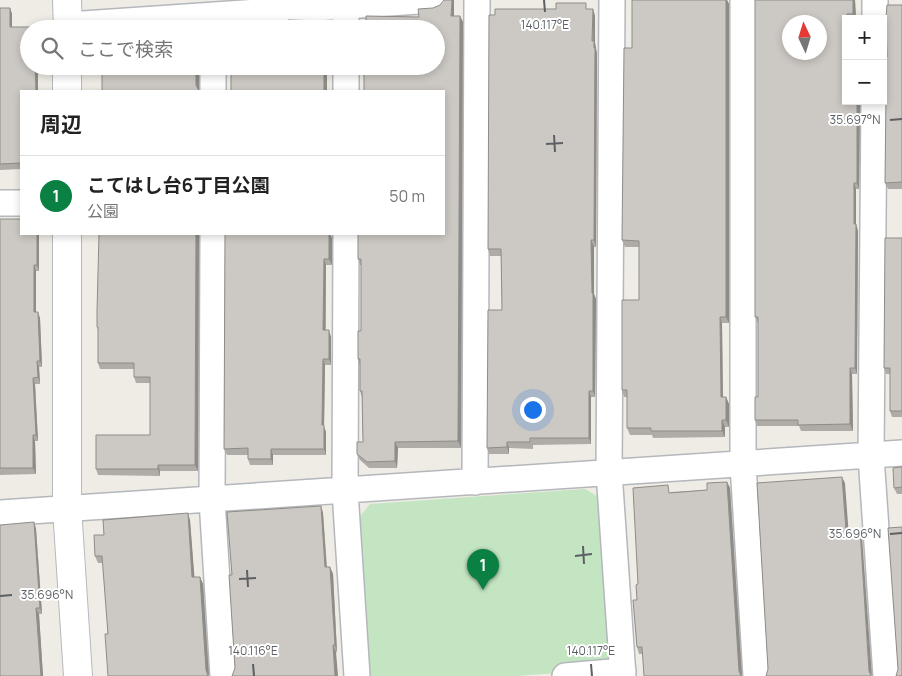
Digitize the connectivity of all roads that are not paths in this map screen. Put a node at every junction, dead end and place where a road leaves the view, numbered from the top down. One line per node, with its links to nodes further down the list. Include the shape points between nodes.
1 (434, 0): 6 (street)
2 (477, 0): 26 (street)
3 (612, 0): 25 (street)
4 (743, 0): 24 (street)
5 (875, 0): 8 (street)
6 (346, 12): 7 (street)
7 (213, 15): 9 (street)
8 (875, 15)
9 (68, 18)
10 (68, 75): 13 (street)
11 (213, 75): 14 (street)
12 (346, 75): 15 (street)
13 (67, 90)
14 (213, 90)
15 (346, 90)
16 (874, 105): 23 (street)
17 (0, 203): 18 (street)
18 (20, 203)
19 (67, 235): 29 (street)
20 (212, 235): 28 (street)
21 (346, 235): 27 (street)
22 (902, 454): 23 (street)
23 (871, 456): 24 (street); 37 (street)
24 (743, 464): 25 (street); 36 (street)
25 (610, 472): 26 (street); 31 (street)
26 (476, 482): 27 (street)
27 (344, 491): 28 (street); 34 (street)
28 (212, 500): 29 (street); 33 (street)
29 (67, 508): 30 (street); 32 (street)
30 (0, 513)
31 (623, 674): 35 (street)
32 (78, 676)
33 (224, 676)
34 (358, 676)
35 (566, 676)
36 (756, 676)
37 (886, 676)

